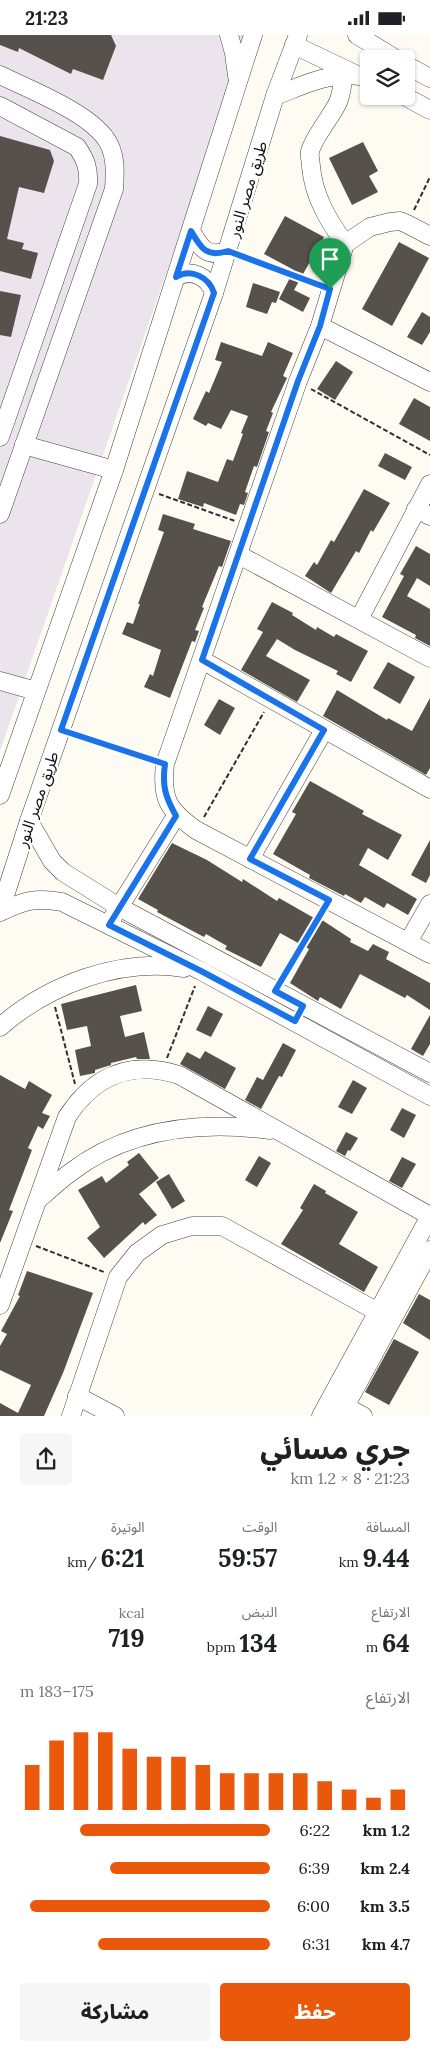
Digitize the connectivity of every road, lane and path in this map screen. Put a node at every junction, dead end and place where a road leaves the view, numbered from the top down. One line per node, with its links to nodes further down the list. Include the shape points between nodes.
1 (229, 35): 11 (street)
2 (253, 35): 11 (street)
3 (357, 35): 5 (street)
4 (296, 40): 9 (street); 12 (street, طريق مصر النور)
5 (371, 40): 6 (street)
6 (384, 50)
7 (342, 74): 10 (street); 12 (street); 20 (street, via 342,93 336,109 310,152 318,199)
8 (0, 75): 29 (street, via 95,125 109,143 116,166 114,189)
9 (360, 76)
10 (360, 77)
11 (237, 86): 18 (street)
12 (275, 96): 21 (street, طريق مصر النور)
13 (415, 102): 15 (street)
14 (0, 106): 28 (street, via 77,147 89,170 88,184)
15 (430, 110)
16 (430, 177): 17 (path)
17 (407, 224): 19 (street); 20 (street, via 400,221 380,223)
18 (191, 231): 21 (street, via 202,249 214,255); 22 (street)
19 (430, 236)
20 (345, 244): 23 (street)
21 (228, 251): 23 (path); 24 (street, طريق مصر النور)
22 (176, 277): 24 (street, via 189,273 203,277); 31 (street)
23 (330, 289): 25 (street)
24 (214, 293): 33 (street, طريق مصر النور)
25 (320, 326): 26 (street); 27 (street)
26 (298, 381): 30 (path); 36 (street)
27 (430, 382)
28 (0, 437)
29 (24, 445): 31 (street); 35 (street)
30 (430, 455)
31 (114, 470): 42 (street)
32 (430, 484): 34 (street)
33 (145, 489): 36 (path); 44 (street, طريق مصر النور)
34 (423, 513): 38 (street)
35 (0, 514)
36 (249, 526): 37 (street)
37 (240, 555): 38 (street); 40 (street)
38 (359, 619): 39 (street)
39 (430, 658)
40 (202, 660): 43 (street); 46 (street)
41 (0, 681): 42 (street)
42 (36, 691): 48 (street)
43 (271, 699): 45 (street); 51 (path)
44 (61, 730): 46 (path); 50 (street, طريق مصر النور)
45 (324, 730): 47 (street); 52 (street)
46 (165, 764): 49 (street, via 163,782 167,800)
47 (430, 789)
48 (0, 795)
49 (176, 816): 51 (street); 55 (street)
50 (29, 821): 55 (street, via 52,861 63,872); 56 (street, طريق مصر النور)
51 (196, 830): 52 (street)
52 (250, 859): 53 (street)
53 (329, 900): 58 (street); 61 (path)
54 (430, 904): 58 (street)
55 (119, 907): 57 (street); 61 (street)
56 (0, 912): 57 (street, via 42,898 62,902)
57 (109, 925): 60 (street)
58 (408, 942): 59 (street)
59 (430, 953)
60 (201, 971): 62 (street, via 164,965 125,969 87,978); 63 (street); 65 (path)
61 (275, 991): 63 (street)
62 (51, 992): 64 (street); 68 (path)
63 (299, 1013): 66 (street); 67 (street)
64 (0, 1027)
65 (162, 1069): 68 (street, via 131,1069 102,1079); 69 (street, via 179,1075)
66 (430, 1073)
67 (430, 1095)
68 (79, 1099): 70 (street, via 67,1117)
69 (280, 1131): 70 (street, via 236,1125 193,1126 150,1134 109,1149 72,1171); 71 (street)
70 (38, 1199): 72 (street)
71 (430, 1216): 76 (street)
72 (23, 1241): 74 (path); 75 (street)
73 (430, 1250): 78 (street)
74 (118, 1277): 76 (street, via 137,1253 162,1235 192,1226 222,1226); 77 (street)
75 (0, 1305)
76 (378, 1312): 81 (street)
77 (78, 1396): 79 (street); 80 (street)
78 (343, 1411): 82 (street)
79 (71, 1416)
80 (115, 1416)
81 (321, 1416)
82 (363, 1416)

